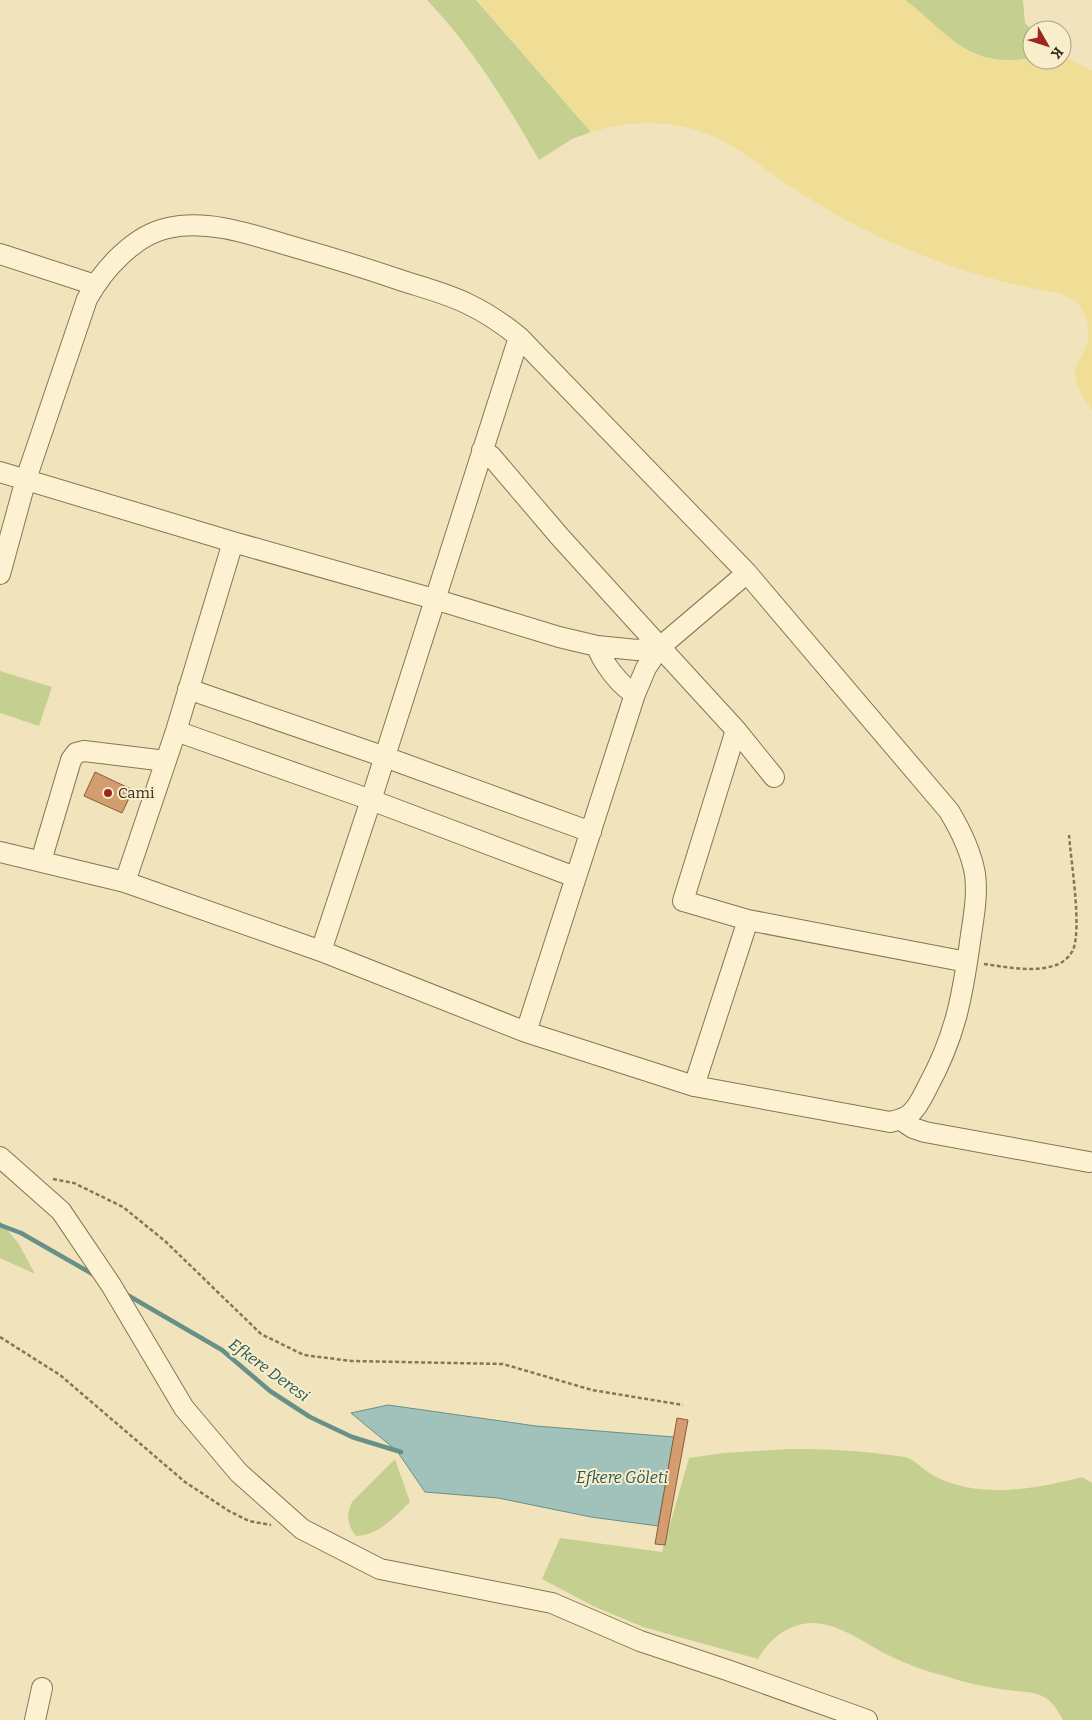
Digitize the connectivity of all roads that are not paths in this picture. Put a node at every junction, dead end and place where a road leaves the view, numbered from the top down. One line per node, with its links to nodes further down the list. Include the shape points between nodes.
1 (0, 254): 2 (street)
2 (95, 284): 3 (street, via 121,254 146,237 165,228 194,225 247,234 346,261 448,296 497,320); 6 (street, via 87,299)
3 (519, 337): 4 (street); 9 (street)
4 (482, 450): 10 (street); 12 (street, via 491,456)
5 (0, 472): 6 (street)
6 (26, 479): 7 (street); 8 (street)
7 (233, 542): 10 (street); 13 (street)
8 (0, 574)
9 (747, 574): 12 (street); 28 (street, via 958,826 971,858 976,885)
10 (434, 599): 11 (street); 17 (street)
11 (597, 646): 12 (street, via 637,650); 14 (street, via 600,655 627,690)
12 (660, 647): 14 (street); 15 (street)
13 (188, 690): 16 (street); 17 (street)
14 (635, 694): 21 (street)
15 (736, 730): 19 (street); 26 (street, via 683,901)
16 (176, 731): 18 (street); 20 (street)
17 (385, 757): 20 (street); 21 (street)
18 (166, 761): 23 (street, via 84,751 76,753 71,760); 25 (street)
19 (774, 777)
20 (371, 800): 24 (street); 27 (street)
21 (591, 832): 24 (street)
22 (0, 852): 23 (street)
23 (41, 861): 25 (street)
24 (575, 877): 29 (street)
25 (125, 882): 27 (street)
26 (748, 920): 28 (street); 30 (street)
27 (321, 951): 29 (street)
28 (967, 962): 31 (street, via 957,1018 939,1067 920,1101)
29 (526, 1032): 30 (street)
30 (694, 1086): 31 (street, via 890,1122)
31 (901, 1120): 33 (street, via 925,1132)
32 (0, 1157): 36 (street, via 61,1211 111,1285 184,1408 239,1473 302,1529 380,1569 552,1603 640,1641)
33 (1089, 1162)
34 (42, 1688): 35 (street)
35 (35, 1720)
36 (867, 1720)

